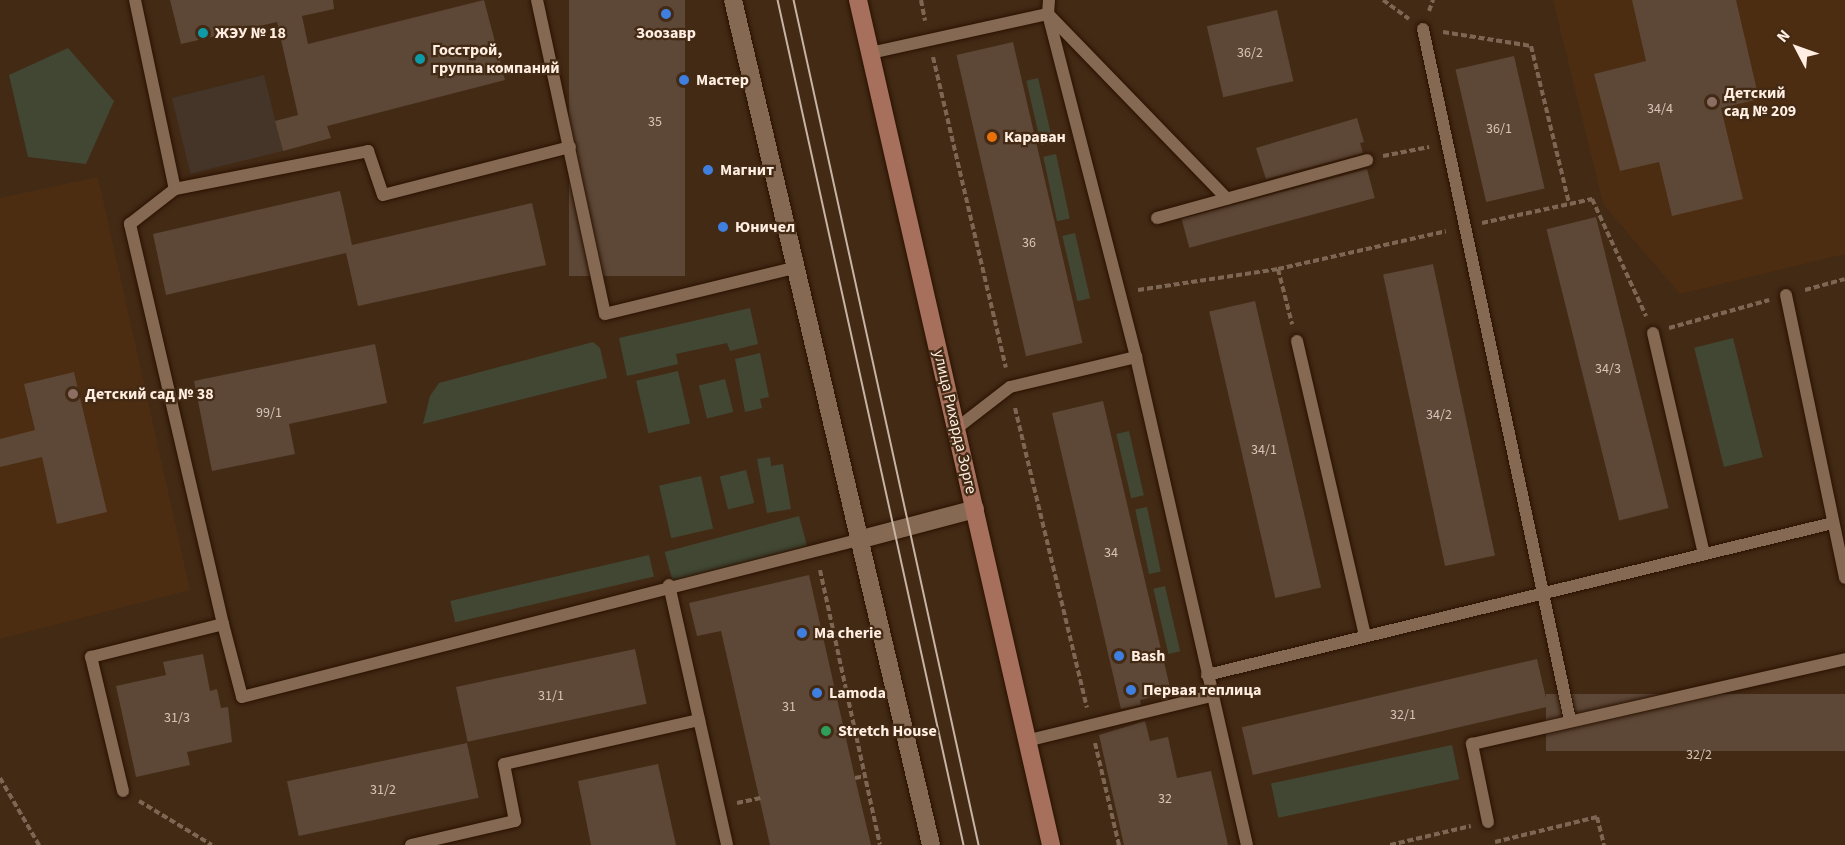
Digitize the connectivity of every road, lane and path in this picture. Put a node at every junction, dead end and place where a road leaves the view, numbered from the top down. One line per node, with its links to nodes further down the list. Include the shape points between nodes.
1 (135, 0): 15 (lane)
2 (537, 0): 13 (lane)
3 (733, 0): 20 (street)
4 (858, 0): 11 (main road, улица Рихарда Зорге)
5 (921, 0): 10 (path)
6 (1049, 0): 8 (lane)
7 (1383, 0): 9 (path)
8 (1048, 14): 10 (lane); 16 (lane); 23 (lane)
9 (1423, 29): 12 (lane); 17 (path, via 1531,46)
10 (928, 38): 11 (lane); 28 (path)
11 (870, 52): 29 (main road, улица Рихарда Зорге)
12 (1447, 144): 14 (path); 19 (lane)
13 (570, 147): 15 (lane, via 383,195 368,151); 20 (lane, via 605,314)
14 (1367, 160): 16 (lane)
15 (175, 189): 38 (lane, via 130,224)
16 (1227, 199): 18 (lane)
17 (1569, 203): 19 (path); 25 (path, via 1592,199)
18 (1157, 218)
19 (1465, 226): 21 (path); 37 (lane)
20 (793, 268): 32 (street)
21 (1278, 269): 23 (path); 26 (path)
22 (1845, 279): 24 (path)
23 (1120, 293): 27 (lane)
24 (1786, 295): 25 (path); 31 (lane)
25 (1653, 333): 34 (lane)
26 (1297, 341): 39 (lane)
27 (1136, 357): 28 (lane); 41 (lane)
28 (1010, 387): 29 (lane); 45 (path)
29 (957, 428): 30 (main road, улица Рихарда Зорге)
30 (975, 509): 32 (street); 46 (main road, улица Рихарда Зорге)
31 (1833, 523): 34 (lane); 35 (lane)
32 (858, 540): 33 (lane); 57 (street)
33 (815, 550): 36 (lane); 47 (path)
34 (1704, 554): 37 (lane)
35 (1845, 578)
36 (669, 585): 38 (lane, via 242,697); 43 (lane)
37 (1541, 594): 39 (lane); 44 (lane)
38 (223, 624): 50 (lane, via 91,657)
39 (1365, 636): 41 (lane)
40 (1845, 659): 44 (lane)
41 (1207, 675): 42 (lane)
42 (1211, 696): 45 (lane); 60 (lane)
43 (699, 720): 54 (lane, via 504,764 515,821); 55 (lane)
44 (1570, 720): 51 (lane, via 1472,744)
45 (1091, 725): 46 (lane); 59 (path)
46 (1026, 741): 58 (main road, улица Рихарда Зорге)
47 (865, 776): 49 (path); 56 (path)
48 (0, 778): 52 (path)
49 (855, 778)
50 (123, 791): 53 (path)
51 (1488, 822)
52 (37, 844)
53 (212, 845)
54 (411, 845)
55 (727, 845)
56 (880, 845)
57 (932, 845)
58 (1051, 845)
59 (1119, 845)
60 (1246, 845)

